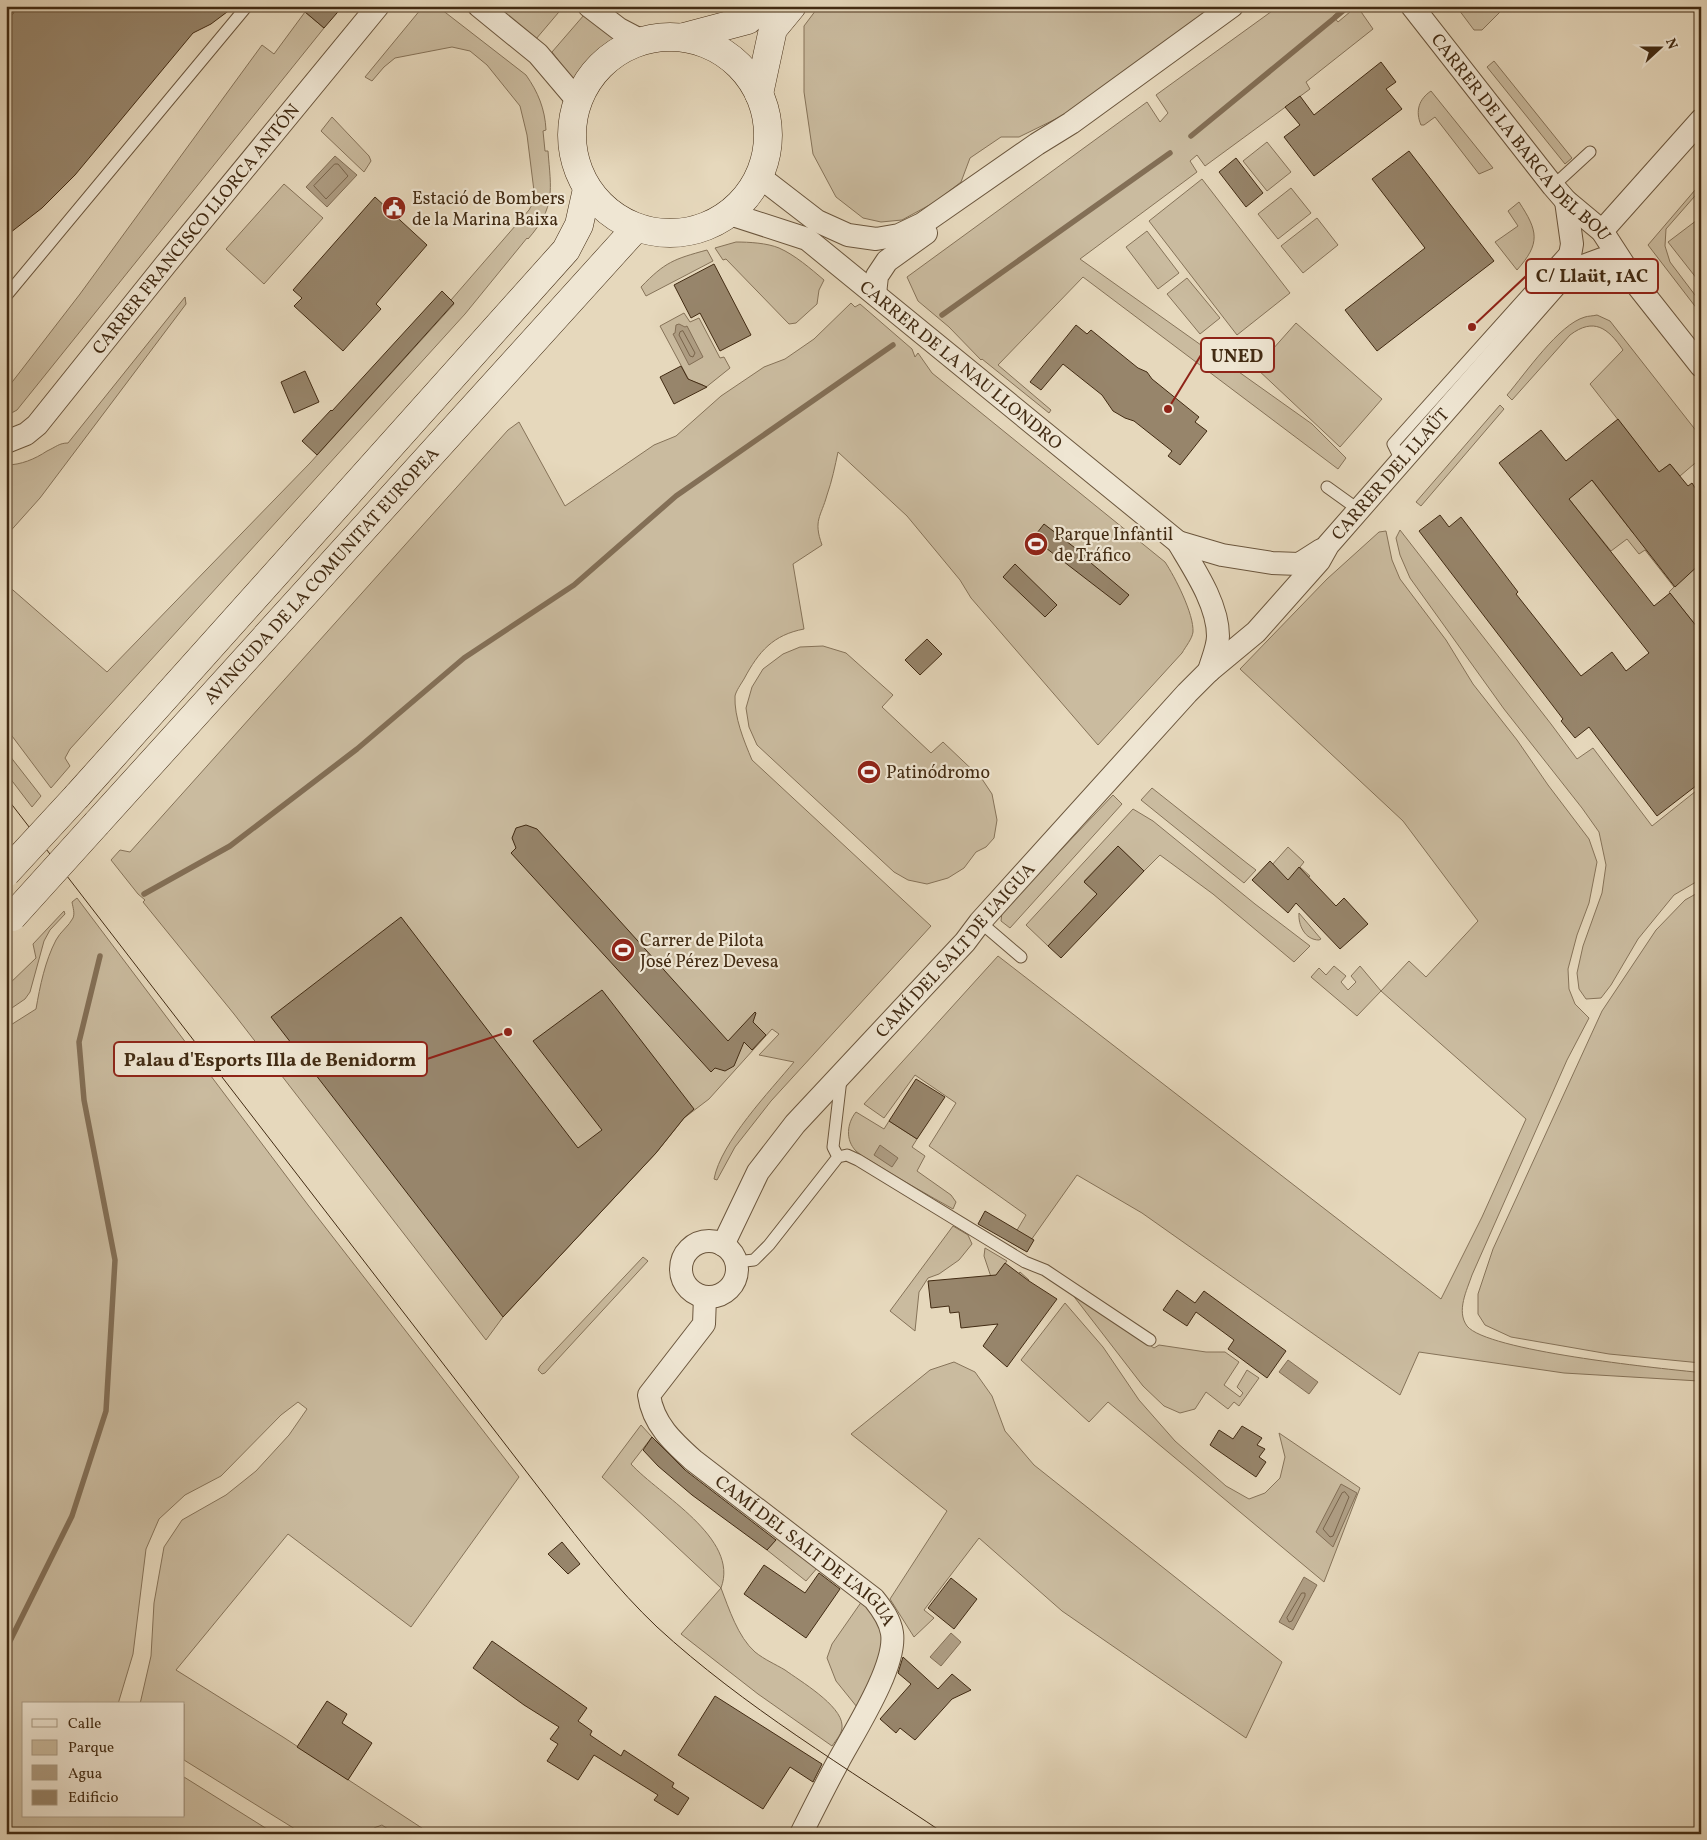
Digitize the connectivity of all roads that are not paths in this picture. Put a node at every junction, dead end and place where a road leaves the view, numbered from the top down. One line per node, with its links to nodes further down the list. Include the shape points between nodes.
1 (247, 6): 26 (lane)
2 (378, 6): 28 (street, CARRER FRANCISCO LLORCA ANTÓN, via 37,425 26,434)
3 (479, 6): 12 (street, via 538,54)
4 (589, 6): 10 (street)
5 (760, 6): 9 (main road, via 748,20)
6 (792, 6): 11 (main road, via 773,30)
7 (1232, 6): 15 (street, via 1072,123)
8 (1412, 6): 18 (street, CARRER DE LA BARCA DEL BOU)
9 (684, 37): 10 (main road); 11 (main road, via 722,52 741,67)
10 (640, 40): 12 (main road, via 613,54 592,74)
11 (759, 94): 16 (main road, via 768,121 767,150)
12 (577, 100): 17 (main road, via 571,130 574,161)
13 (1701, 120): 21 (street)
14 (1590, 152): 18 (lane)
15 (1006, 166): 16 (street, via 922,224 899,235 876,239 848,235 817,220); 25 (street, via 999,182 887,261 877,276)
16 (760, 177): 19 (main road)
17 (587, 189): 20 (main road, via 608,213); 35 (main road, AVINGUDA DE LA COMUNITAT EUROPEA, bridge, via 579,226 566,250)
18 (1560, 193): 21 (street, CARRER DE LA BARCA DEL BOU); 22 (street)
19 (730, 214): 20 (main road, via 701,229 668,234); 25 (street, CARRER DE LA NAU LLONDRO, via 807,240)
20 (636, 228): 36 (main road, AVINGUDA DE LA COMUNITAT EUROPEA, bridge)
21 (1602, 231): 24 (street, CARRER DE LA BARCA DEL BOU)
22 (1572, 244): 23 (street); 29 (lane, via 1394,444)
23 (1567, 272): 24 (street, CARRER DEL LLAÜT, via 1602,258 1619,263); 29 (street, CARRER DEL LLAÜT)
24 (1637, 285): 27 (street, CARRER DE LA BARCA DEL BOU)
25 (875, 294): 32 (street, CARRER DE LA NAU LLONDRO)
26 (6, 296)
27 (1701, 366)
28 (6, 442)
29 (1402, 462): 31 (street, CARRER DEL LLAÜT)
30 (1327, 487): 31 (lane)
31 (1359, 510): 33 (street, CARRER DEL LLAÜT)
32 (1178, 542): 33 (street, CARRER DE LA NAU LLONDRO, via 1222,555 1299,564); 34 (street, CARRER DE LA NAU LLONDRO, via 1202,582 1214,615 1218,637)
33 (1328, 545): 34 (street, CARRER DEL LLAÜT, via 1319,561 1256,632)
34 (1209, 671): 37 (street, CAMÍ DEL SALT DE L'AIGUA)
35 (6, 873)
36 (9, 920)
37 (980, 922): 38 (lane); 39 (street, CAMÍ DEL SALT DE L'AIGUA)
38 (1020, 957)
39 (842, 1073): 40 (lane, via 832,1147); 41 (street, CAMÍ DEL SALT DE L'AIGUA, via 795,1124 758,1172)
40 (838, 1157): 41 (lane, via 769,1246 754,1260); 43 (lane, via 847,1155 858,1160 1025,1262 1045,1270)
41 (730, 1254): 42 (street, via 737,1271 735,1280 722,1294); 42 (street, via 713,1241 702,1242 689,1250 682,1262 683,1280 696,1294)
42 (705, 1297): 44 (street, CAMÍ DEL SALT DE L'AIGUA, via 704,1324 649,1395 650,1408 657,1421 669,1439 694,1460 874,1599 884,1610 892,1633 890,1657 871,1701)
43 (1150, 1340)
44 (801, 1834)

